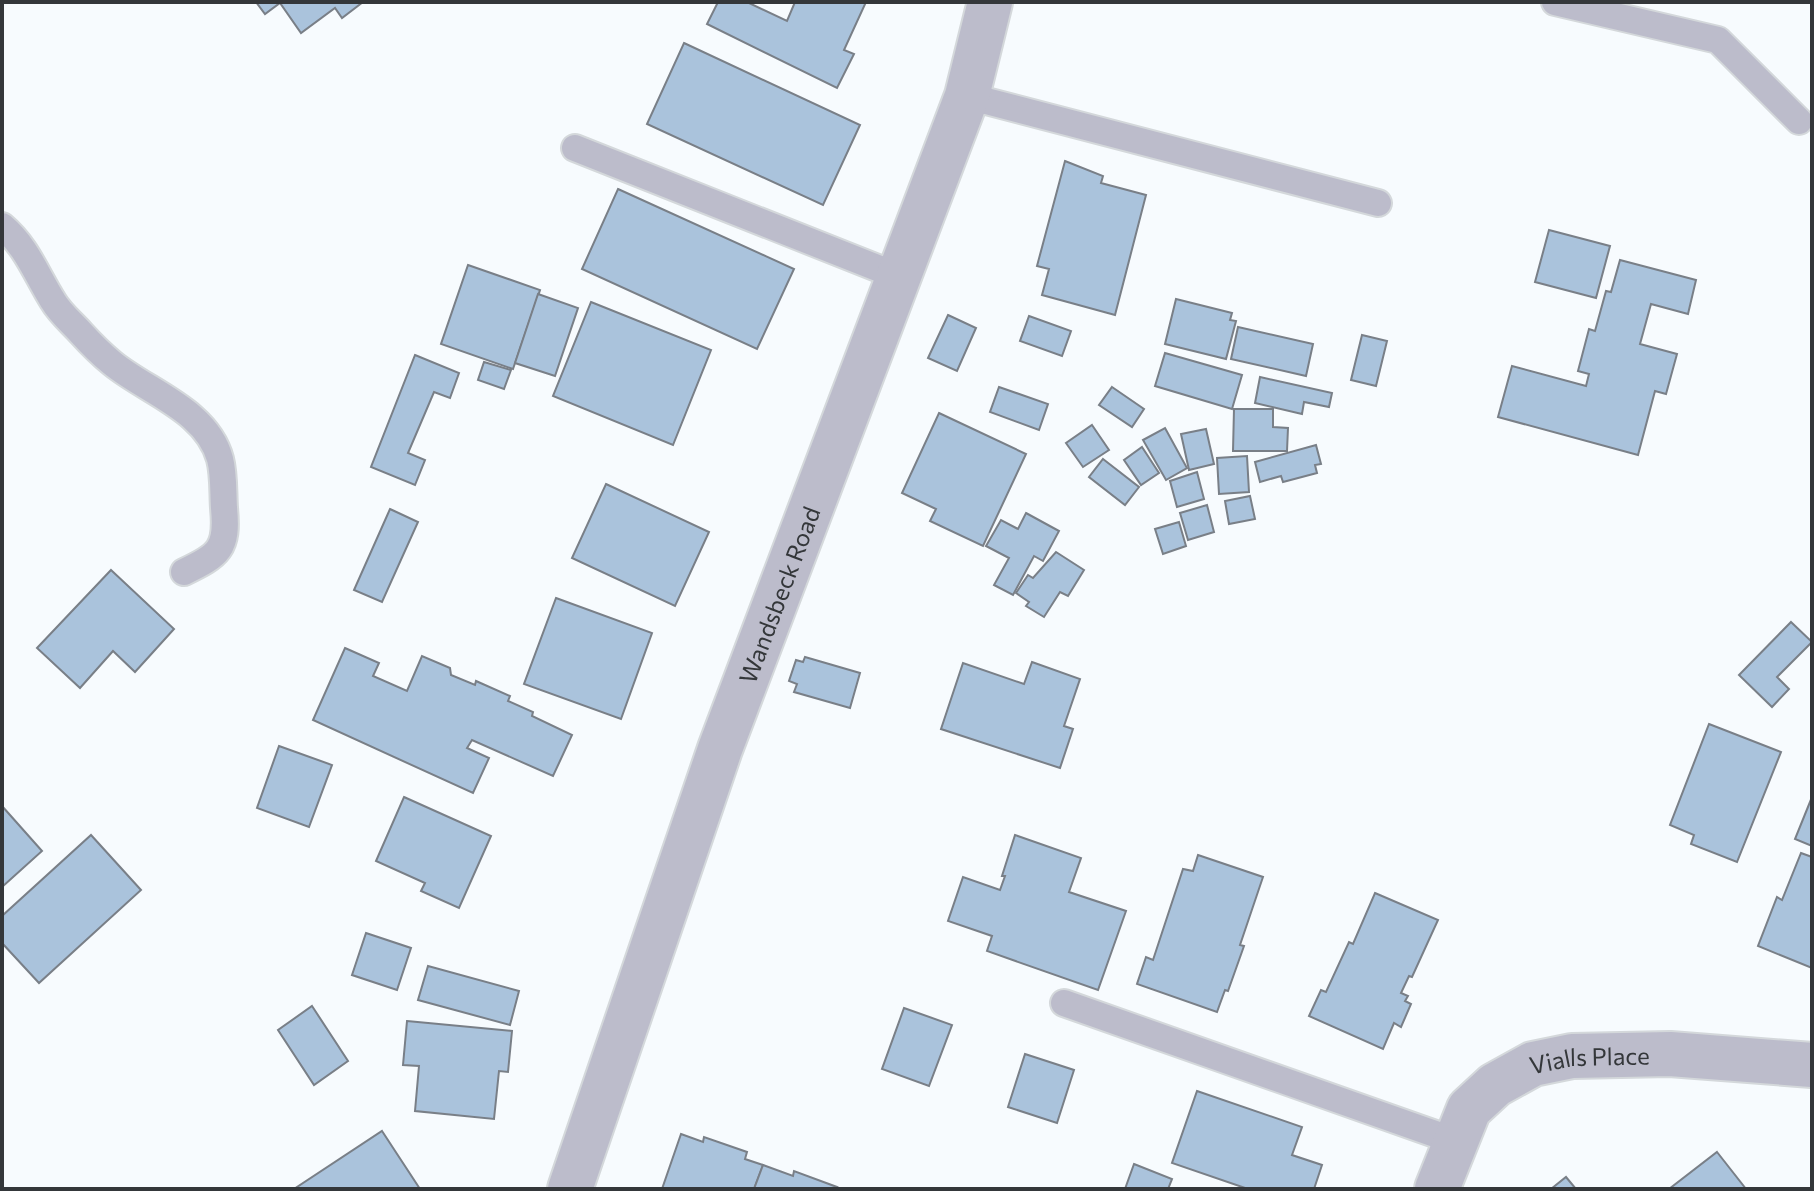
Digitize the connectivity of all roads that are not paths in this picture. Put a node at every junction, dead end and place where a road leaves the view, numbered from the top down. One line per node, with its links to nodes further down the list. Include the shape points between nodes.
1 (990, 2): 3 (street, Wandsbeck Road)
2 (1555, 2): 4 (lane, via 1718,40)
3 (967, 96): 6 (lane); 8 (street, Wandsbeck Road)
4 (1799, 121)
5 (575, 148): 8 (lane)
6 (1378, 203)
7 (2, 226): 9 (lane, via 83,336 113,364 183,410 210,438 220,459 222,543 213,558)
8 (900, 277): 13 (street, Wandsbeck Road, via 720,749)
9 (184, 572)
10 (1064, 1003): 12 (lane)
11 (1812, 1065): 12 (street, Vialls Place, via 1670,1054 1572,1056 1533,1064 1495,1085 1469,1109)
12 (1455, 1141): 14 (street, Vialls Place)
13 (570, 1189)
14 (1437, 1189)

